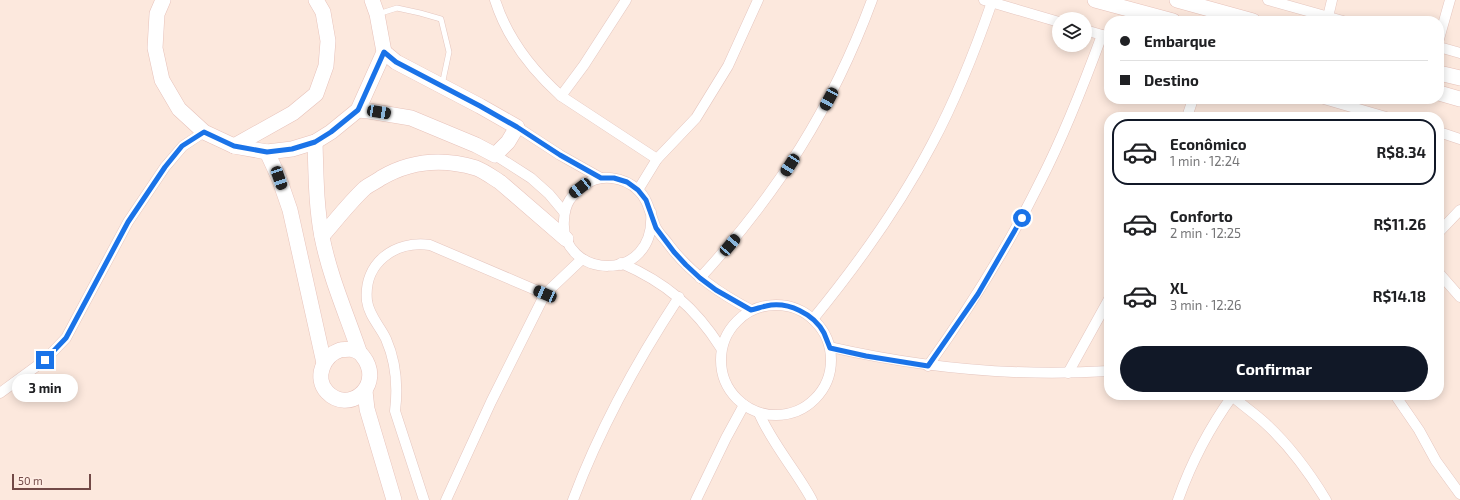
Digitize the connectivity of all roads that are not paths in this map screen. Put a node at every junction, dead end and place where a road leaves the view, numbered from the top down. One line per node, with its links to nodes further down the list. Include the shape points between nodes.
1 (163, 0): 37 (street, via 157,14 155,48 162,80 179,109)
2 (316, 0): 41 (street, via 323,12 328,41 326,66 316,94 293,113)
3 (372, 0): 14 (street)
4 (495, 0): 31 (street, via 502,19 519,49 538,74)
5 (626, 0): 31 (street)
6 (758, 0): 44 (street, via 728,66 696,118)
7 (872, 0): 55 (street, via 848,60 802,146 748,223)
8 (1096, 0): 15 (street)
9 (1177, 0): 16 (street)
10 (1268, 0): 17 (street)
11 (1332, 0): 18 (street)
12 (1450, 0): 20 (street)
13 (988, 1): 19 (street); 62 (street, via 965,74 914,178 866,252)
14 (377, 14): 25 (street); 29 (lane, via 397,8 441,19 449,52)
15 (1155, 16)
16 (1235, 16)
17 (1324, 16)
18 (1328, 16)
19 (1052, 20)
20 (1444, 21)
21 (1092, 32): 22 (street)
22 (1104, 36)
23 (1104, 38): 67 (street, via 1042,180 1022,218 978,294)
24 (1444, 48): 26 (street)
25 (384, 52): 29 (street, via 396,62); 34 (street)
26 (1460, 53)
27 (1444, 74): 28 (street)
28 (1460, 78)
29 (442, 86): 36 (street)
30 (1444, 94): 32 (street)
31 (561, 96): 44 (street)
32 (1460, 99)
33 (1341, 104): 35 (street)
34 (358, 110): 40 (street); 43 (street, via 411,118)
35 (1368, 112)
36 (517, 127): 43 (street, via 508,142); 45 (street)
37 (204, 132): 41 (street); 71 (street, via 182,146 128,222 66,338 45,360)
38 (1444, 134): 39 (street)
39 (1460, 139)
40 (315, 142): 42 (street, via 292,149); 51 (street, via 317,202)
41 (234, 146): 42 (street)
42 (267, 152): 66 (street, via 290,210)
43 (495, 155): 48 (street, via 531,178 550,194)
44 (657, 159): 46 (street)
45 (601, 178): 46 (street, via 627,182); 48 (street, via 588,182 573,194)
46 (638, 190): 49 (street)
47 (1460, 210): 50 (street)
48 (564, 212): 52 (street, via 563,226)
49 (651, 212): 54 (street, via 652,226 643,250); 55 (street, via 656,228 663,238)
50 (1444, 227)
51 (322, 236): 52 (street, via 367,187 386,175 408,166 436,163 463,166 488,174); 65 (street, via 332,277)
52 (566, 239): 53 (street)
53 (582, 259): 54 (street, via 595,265); 57 (street)
54 (621, 265): 58 (street, via 652,278)
55 (700, 278): 61 (street)
56 (1444, 279): 59 (street)
57 (545, 294): 79 (street, via 430,245 404,246 396,249 382,259 372,272 367,286 367,302 391,352 396,377 396,412); 81 (street)
58 (679, 297): 63 (street, via 702,321); 82 (street, via 622,392)
59 (1460, 297)
60 (1104, 307): 69 (street)
61 (751, 310): 62 (street, via 767,305 784,305 800,310); 63 (street, via 727,332)
62 (813, 319): 64 (street, via 824,332)
63 (721, 348): 75 (street, via 720,364 724,380 732,394)
64 (830, 348): 67 (street); 76 (street, via 831,364 827,380 819,394 807,405 792,412 776,415)
65 (359, 351): 66 (street, via 340,350); 70 (street, via 370,370)
66 (324, 363): 70 (street, via 321,377 326,391 332,396 338,399 353,399)
67 (928, 366): 69 (street, via 1004,372)
68 (1104, 371): 69 (street)
69 (1068, 373)
70 (365, 391): 78 (street, via 367,409)
71 (0, 393)
72 (1229, 400): 85 (street, via 1190,468)
73 (1238, 400): 86 (street, via 1292,451)
74 (1398, 400): 77 (street)
75 (744, 405): 76 (street); 83 (street)
76 (759, 413): 84 (street, via 770,436)
77 (1460, 494)
78 (394, 500)
79 (425, 500): 80 (street)
80 (432, 500)
81 (446, 500)
82 (573, 500)
83 (696, 500)
84 (812, 500)
85 (1178, 500)
86 (1326, 500)

